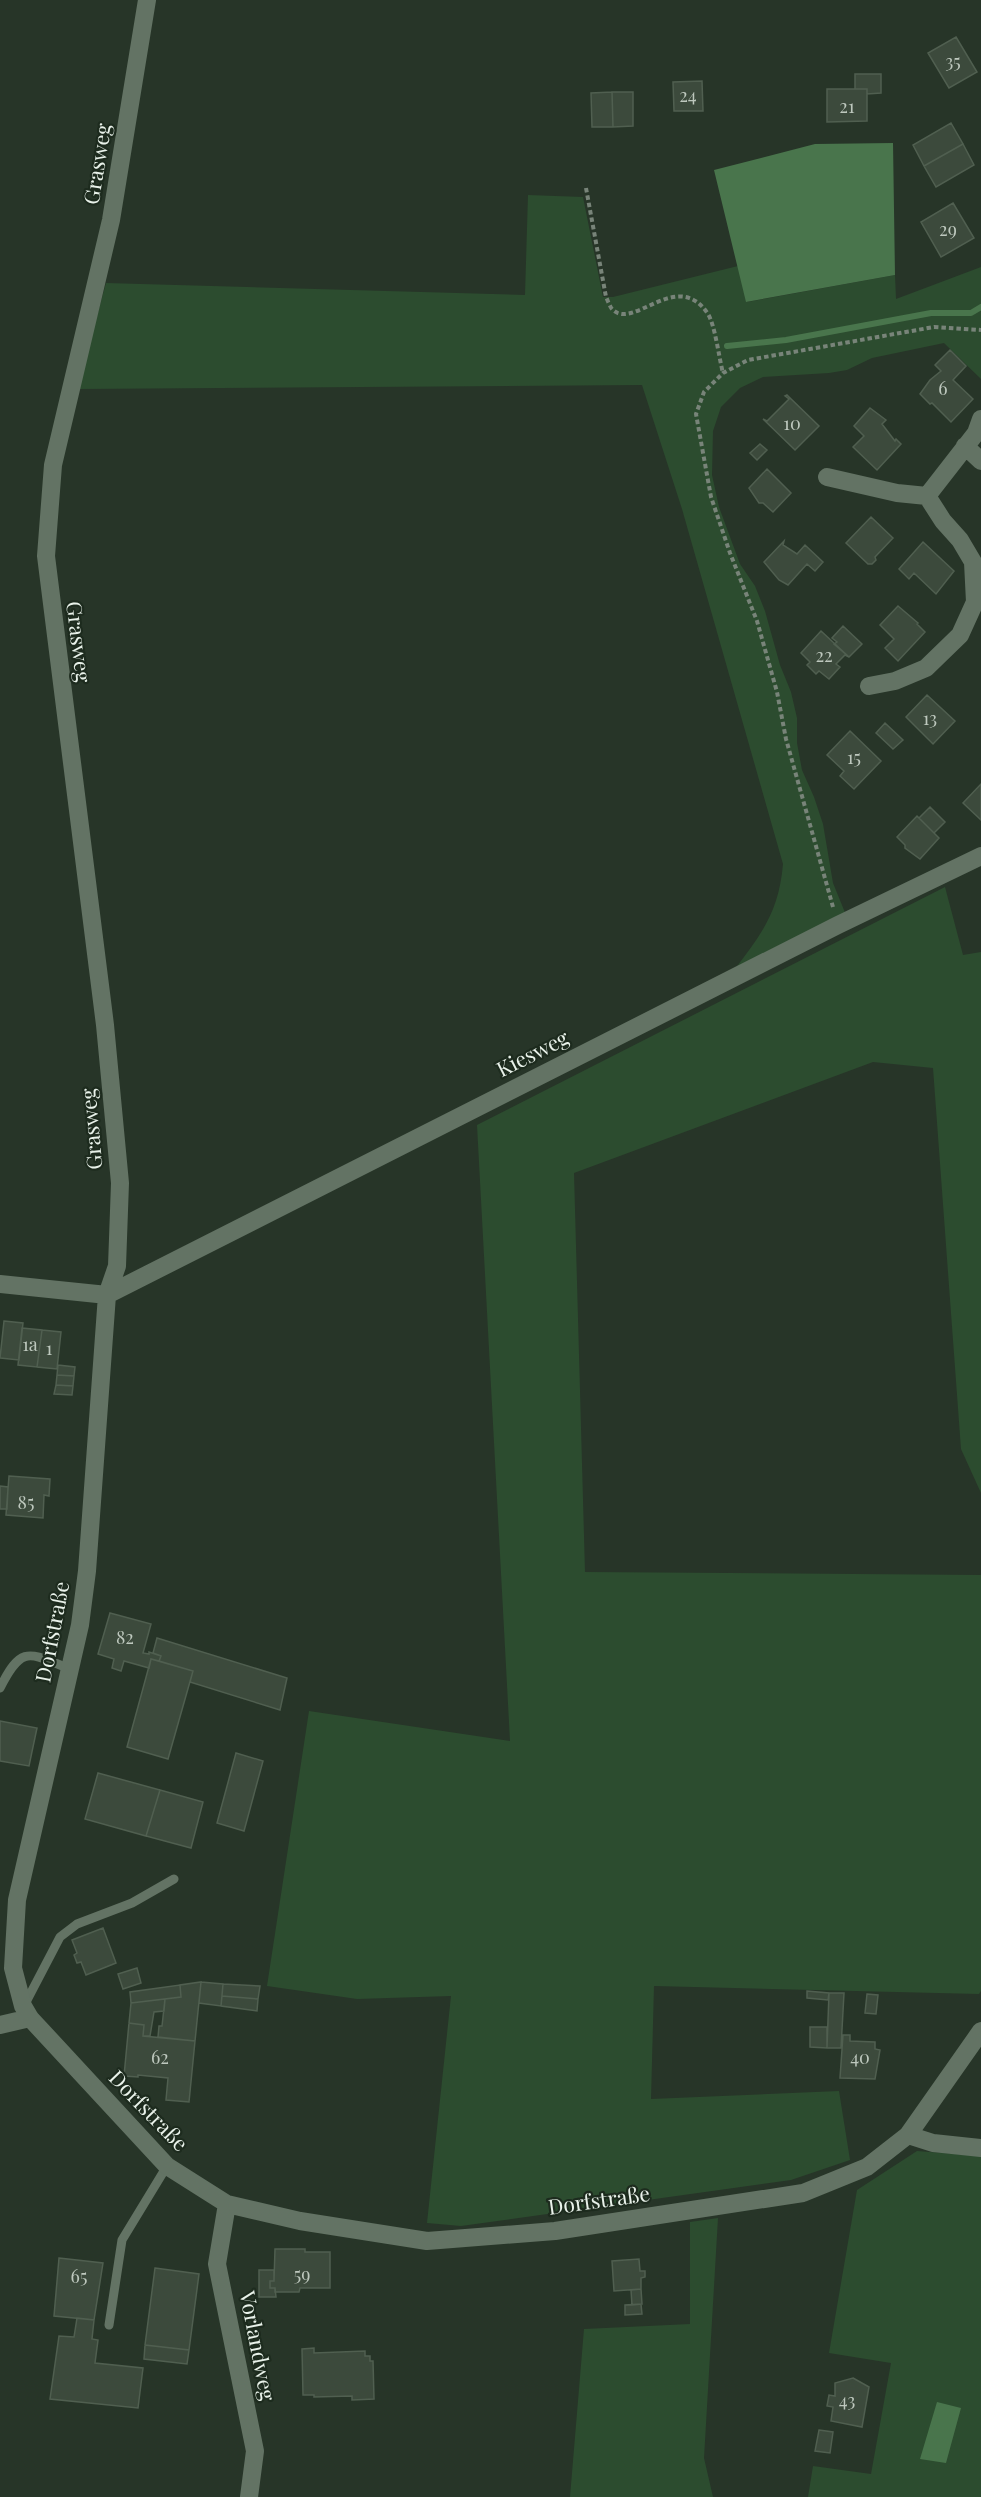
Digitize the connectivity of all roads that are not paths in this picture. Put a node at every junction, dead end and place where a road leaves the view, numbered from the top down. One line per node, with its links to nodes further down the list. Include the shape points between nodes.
1 (147, 0): 10 (street, Grasweg, via 111,220 53,465 46,556 103,1013 120,1183 117,1266)
2 (981, 419): 3 (street, via 976,433)
3 (964, 446): 4 (street); 6 (street)
4 (981, 461)
5 (827, 477): 6 (street)
6 (927, 496): 7 (street, via 973,562 975,602 960,636 926,669)
7 (869, 686)
8 (981, 856): 10 (street, Kiesweg)
9 (0, 1284): 10 (street)
10 (107, 1295): 11 (street, Dorfstraße, via 87,1572)
11 (70, 1669): 12 (lane, via 33,1654 11,1666); 14 (street, Dorfstraße, via 17,1900 13,1968)
12 (0, 1688)
13 (174, 1879): 14 (lane, via 132,1903 77,1924 60,1937)
14 (26, 2012): 15 (street); 19 (street, Dorfstraße)
15 (0, 2025)
16 (981, 2031): 17 (street, Dorfstraße)
17 (908, 2135): 18 (street, via 933,2143); 20 (street, Dorfstraße, via 867,2167 803,2193 555,2231 427,2241 300,2221)
18 (981, 2148)
19 (167, 2166): 20 (street, Dorfstraße); 21 (lane, via 122,2240)
20 (227, 2204): 22 (street, Vorlandweg, via 217,2264 255,2451)
21 (109, 2325)
22 (249, 2497)

